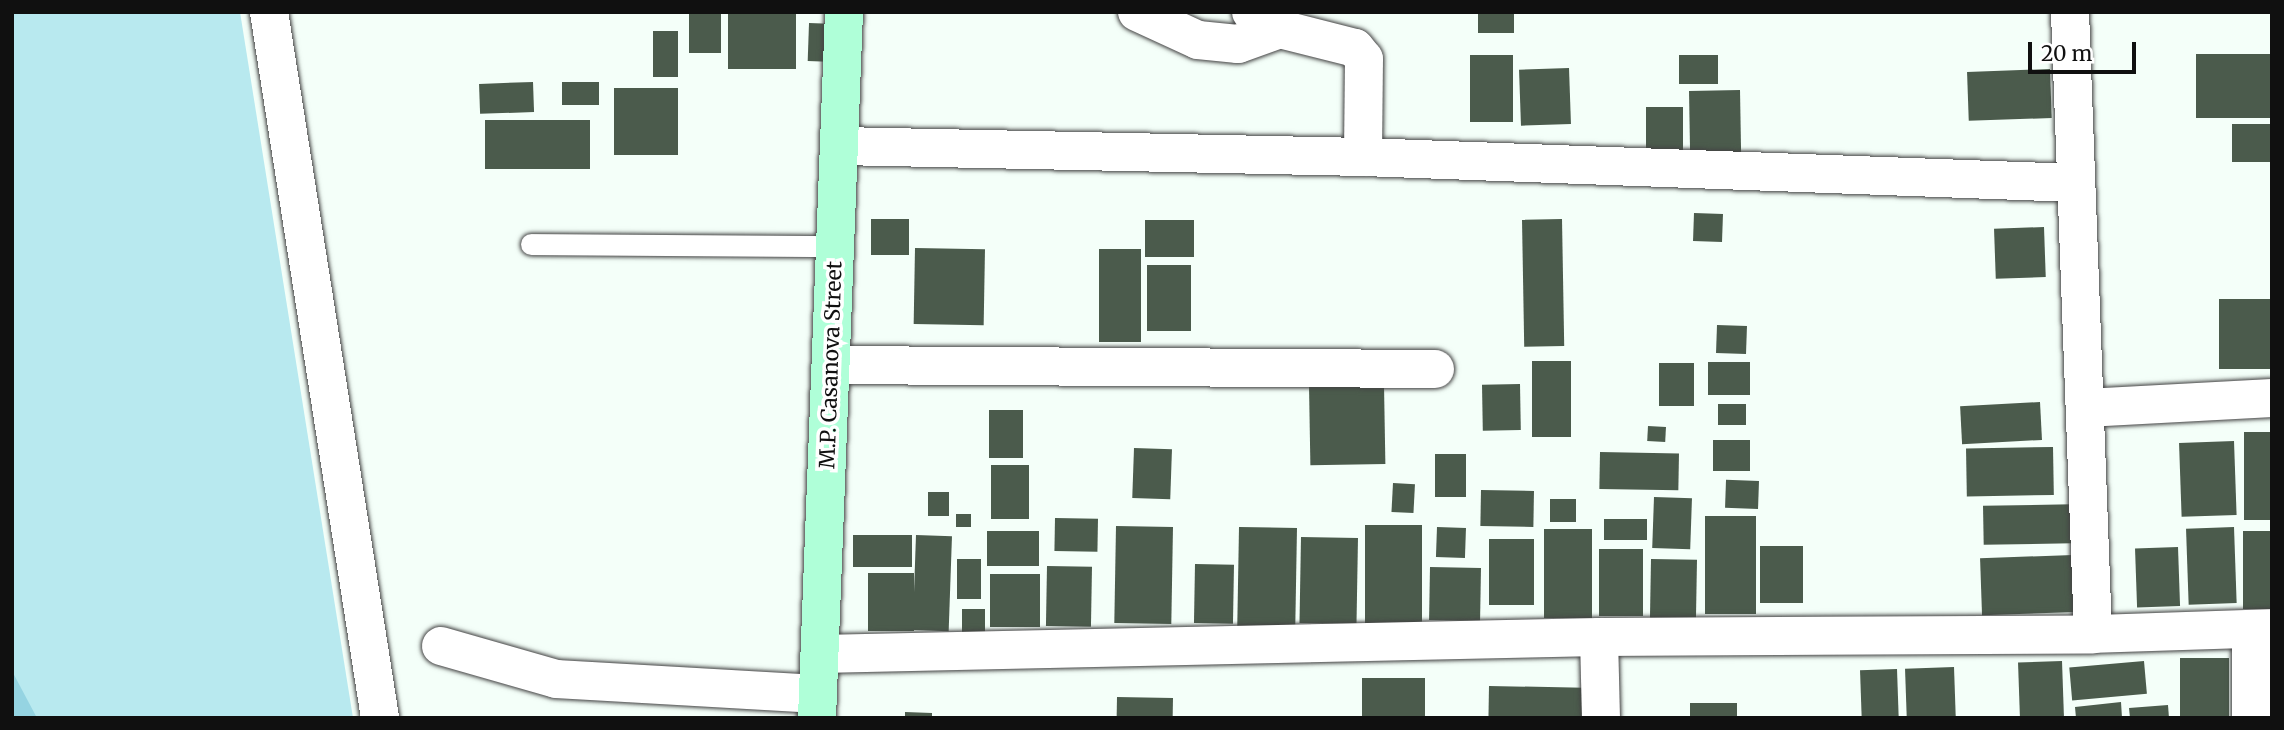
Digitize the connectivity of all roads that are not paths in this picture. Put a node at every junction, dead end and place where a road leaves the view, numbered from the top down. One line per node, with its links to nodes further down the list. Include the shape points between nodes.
1 (269, 12): 21 (street)
2 (844, 12): 6 (street, M.P. Casanova Street)
3 (1137, 12): 5 (street, via 1198,40 1238,44)
4 (2070, 12): 8 (street)
5 (1265, 21): 7 (street, via 1355,48 1364,59)
6 (839, 146): 7 (street); 10 (street, M.P. Casanova Street)
7 (1363, 157): 8 (street)
8 (2076, 183): 14 (street)
9 (531, 244): 10 (lane)
10 (836, 246): 11 (street, M.P. Casanova Street)
11 (831, 365): 12 (street); 19 (street, M.P. Casanova Street)
12 (1435, 369)
13 (2272, 398): 14 (street)
14 (2086, 408): 16 (street)
15 (2261, 629): 16 (street); 23 (street)
16 (2093, 634): 17 (street)
17 (1599, 637): 19 (street); 22 (street)
18 (441, 646): 20 (street, via 556,680)
19 (820, 654): 20 (street, M.P. Casanova Street)
20 (818, 706)
21 (380, 718)
22 (1601, 718)
23 (2251, 718)

